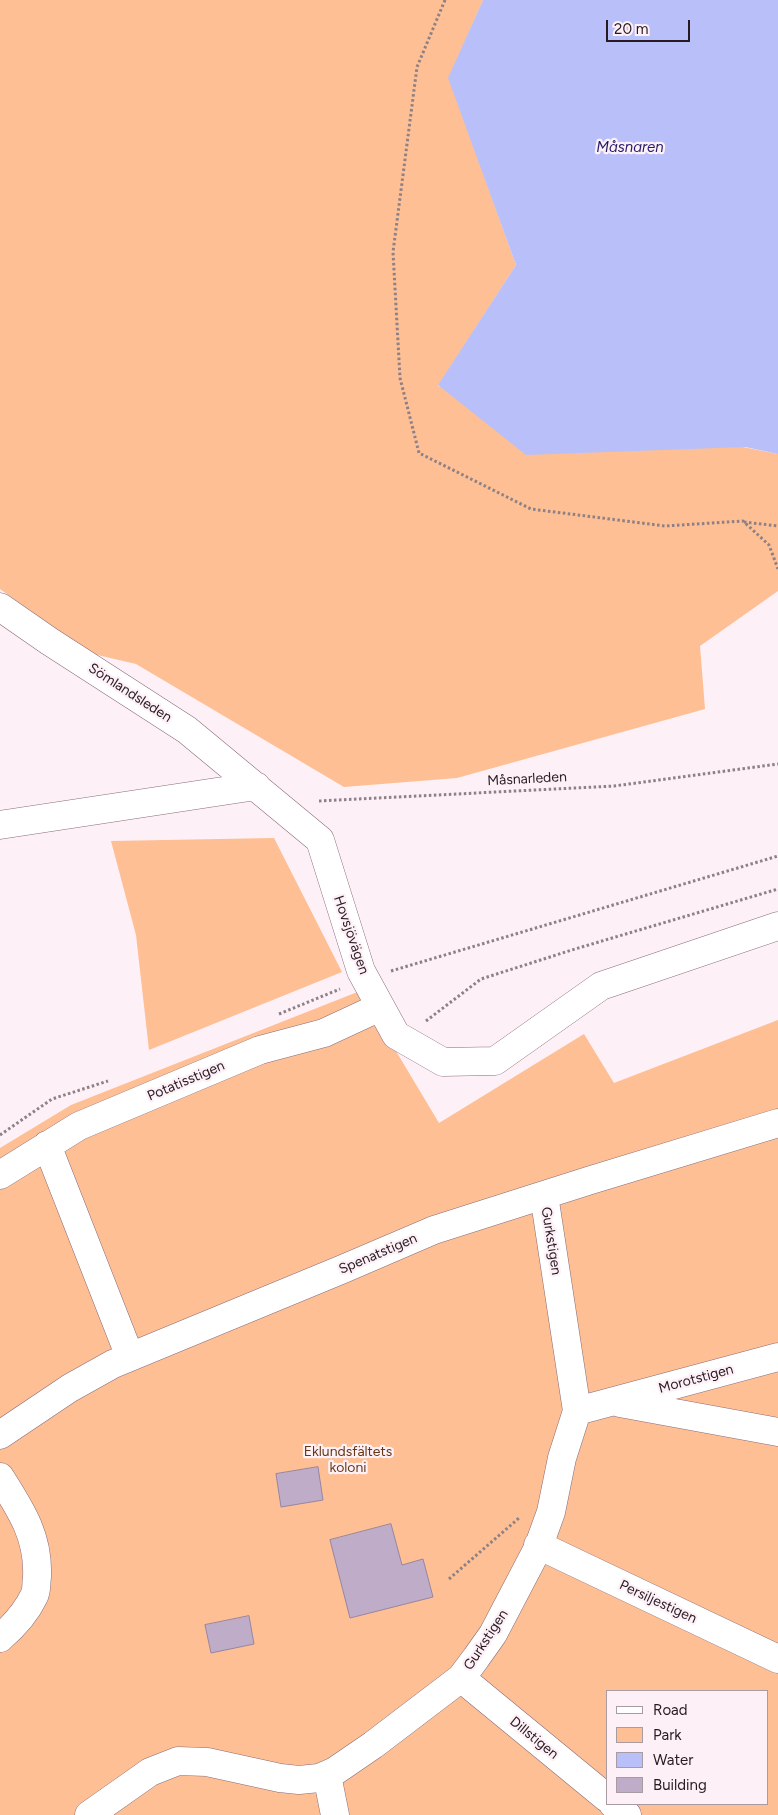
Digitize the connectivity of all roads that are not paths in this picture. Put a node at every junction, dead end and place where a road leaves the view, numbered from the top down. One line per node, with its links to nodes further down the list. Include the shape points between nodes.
1 (0, 607): 2 (street, Sömlandsleden, via 187,730)
2 (266, 795): 3 (street); 5 (street, Hovsjövägen, via 320,840 361,971)
3 (0, 825)
4 (778, 926): 5 (street, Hovsjövägen, via 601,986 495,1061 443,1062 396,1035)
5 (380, 1007): 7 (street, Potatisstigen, via 324,1033 260,1050 79,1126)
6 (778, 1123): 9 (street, Spenatstigen)
7 (47, 1145): 8 (street, Potatisstigen); 10 (street)
8 (0, 1175)
9 (544, 1195): 10 (street, Spenatstigen, via 434,1230); 13 (street, Gurkstigen)
10 (130, 1357): 15 (street, Spenatstigen, via 70,1388)
11 (778, 1357): 12 (street, Morotstigen)
12 (614, 1401): 13 (street, Morotstigen); 14 (street, Morotstigen)
13 (577, 1411): 17 (street, Gurkstigen, via 562,1458 551,1512)
14 (778, 1432)
15 (0, 1435)
16 (0, 1477): 18 (street, via 26,1519 33,1535 37,1560 36,1594 20,1618)
17 (538, 1545): 19 (street, Persiljestigen); 20 (street, Gurkstigen, via 493,1634)
18 (0, 1638)
19 (778, 1658)
20 (461, 1678): 21 (street, Gurkstigen, via 373,1745); 22 (street, Dillstigen)
21 (326, 1775): 23 (street, Gurkstigen, via 309,1779 280,1778 207,1762 178,1761 150,1772); 26 (street)
22 (606, 1797)
23 (123, 1804): 25 (street, Gurkstigen)
24 (615, 1805): 27 (street)
25 (90, 1815)
26 (334, 1815)
27 (627, 1815)

